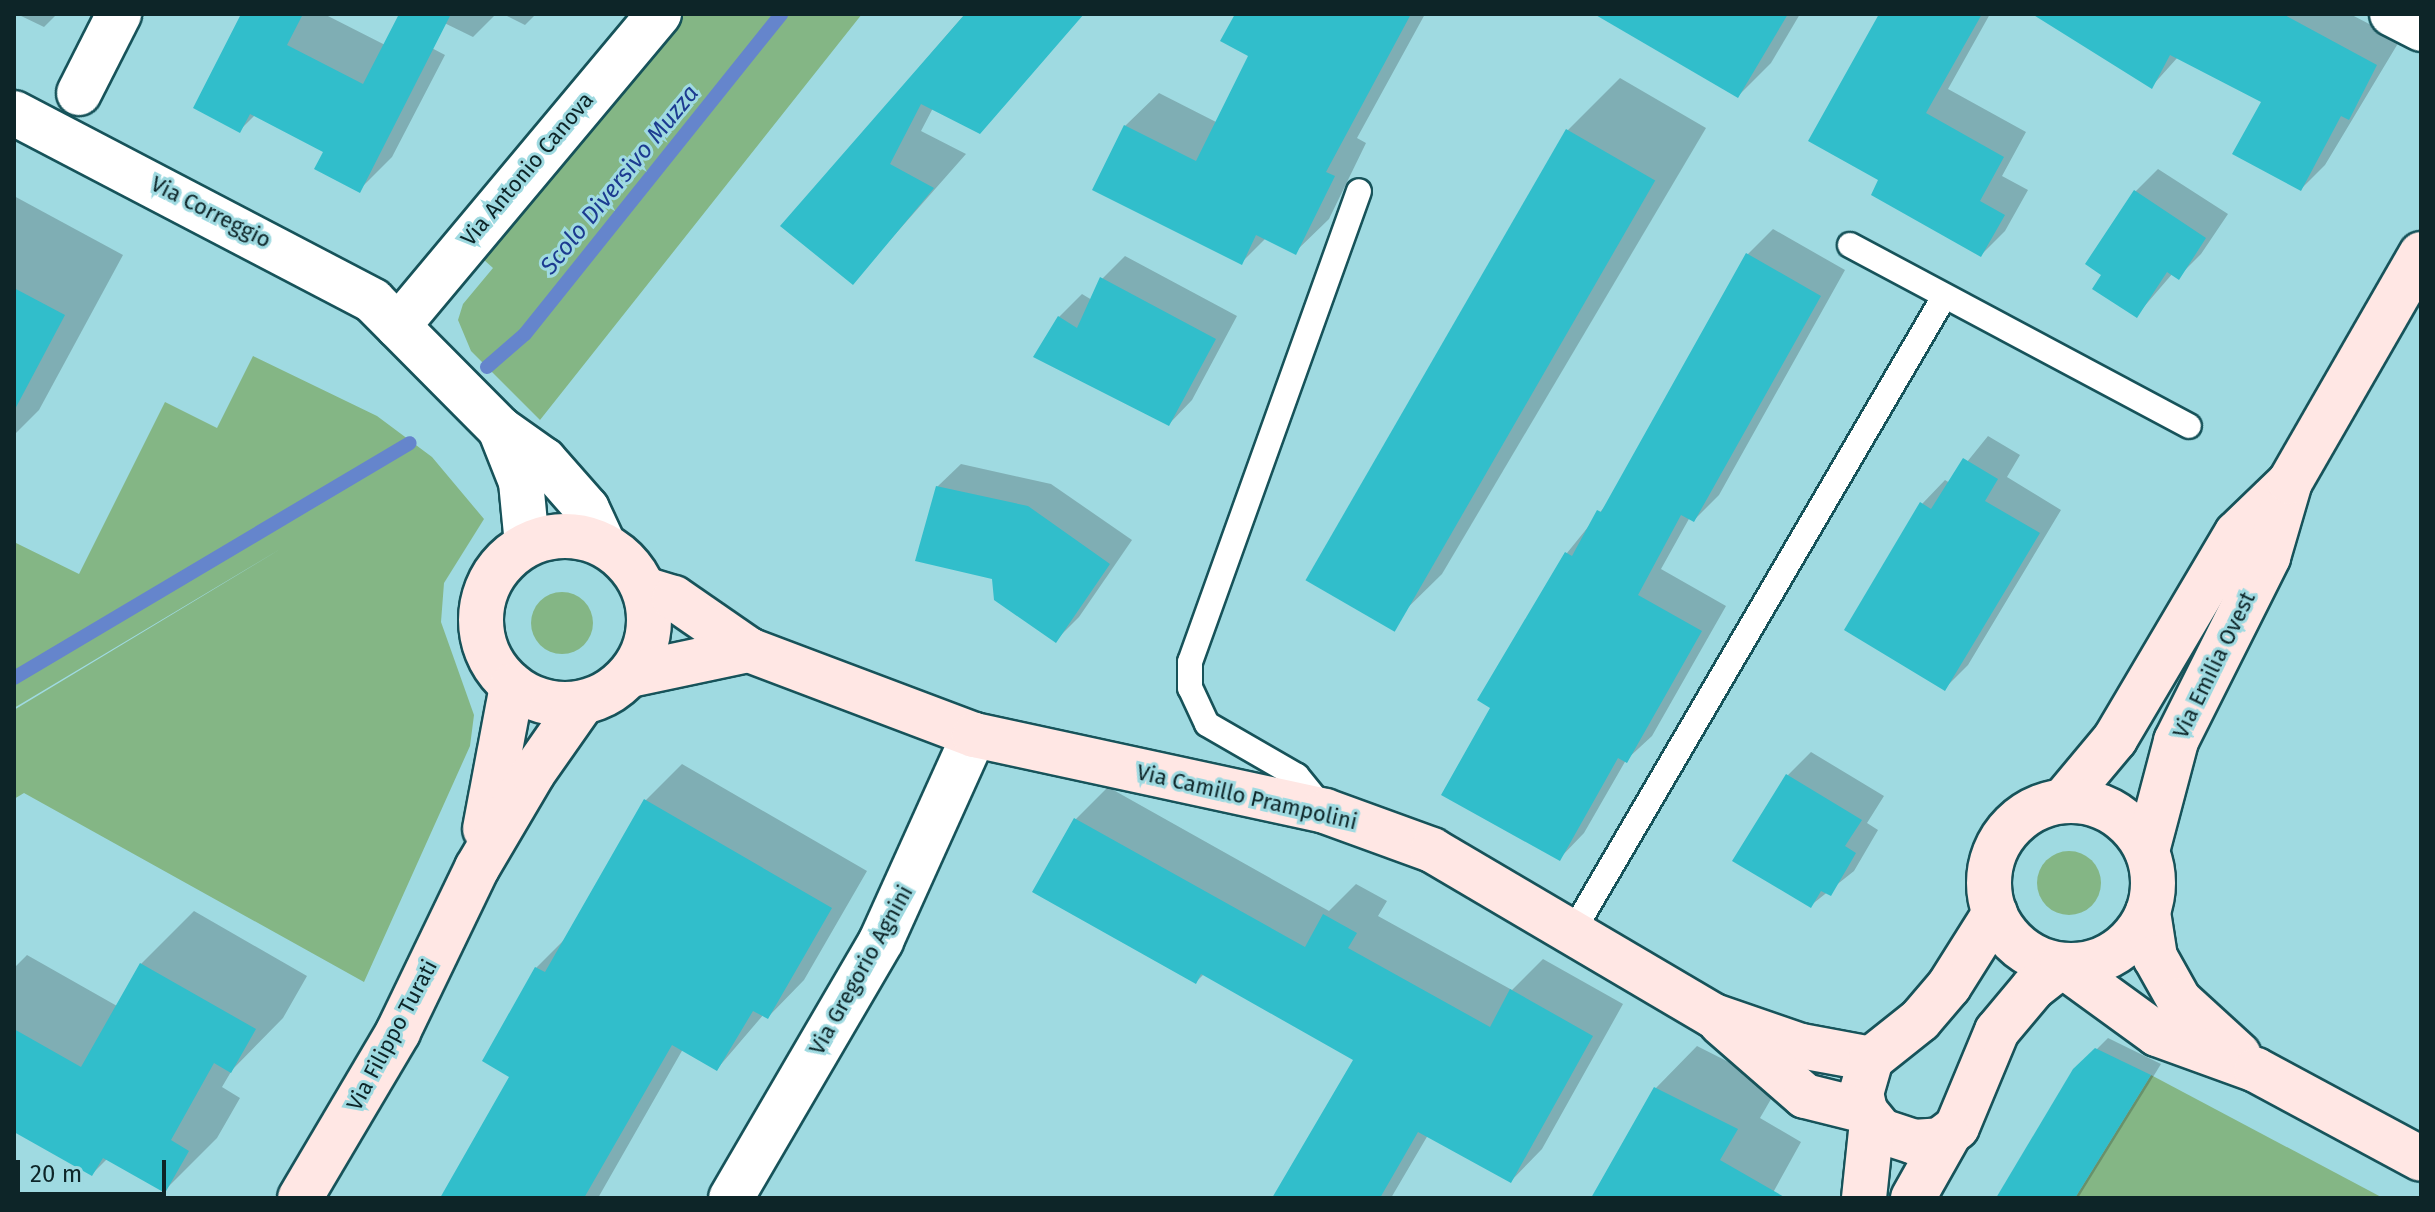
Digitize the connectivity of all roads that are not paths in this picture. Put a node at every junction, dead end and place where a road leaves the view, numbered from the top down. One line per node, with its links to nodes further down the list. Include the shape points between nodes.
1 (119, 14): 5 (street)
2 (659, 14): 11 (street, Via Antonio Canova)
3 (2392, 14): 4 (street)
4 (2421, 29)
5 (79, 93)
6 (14, 113): 11 (street, Via Correggio, via 332,276 373,301)
7 (1359, 191): 24 (lane, via 1190,662 1190,688 1207,724 1297,776)
8 (1850, 245): 10 (lane)
9 (2421, 254): 14 (main road, Via Emilia Ovest)
10 (1944, 297): 12 (lane); 29 (lane)
11 (398, 326): 13 (street)
12 (2189, 426)
13 (500, 429): 15 (street, via 521,482); 16 (street, via 544,460 587,509)
14 (2290, 482): 23 (main road, Via Emilia Ovest, via 2237,533 2115,739); 25 (main road, Via Emilia Ovest, via 2268,557 2176,741)
15 (527, 544): 16 (main road, via 552,536); 20 (main road, via 505,561 489,584 481,611 483,639 493,665)
16 (603, 544): 17 (main road)
17 (644, 589): 18 (main road, Via Camillo Prampolini, via 674,598); 19 (main road, via 649,634)
18 (749, 650): 19 (main road); 22 (main road, Via Camillo Prampolini)
19 (630, 675): 21 (main road, via 608,693)
20 (512, 686): 21 (main road, via 545,702); 26 (main road, Via Filippo Turati)
21 (582, 703): 26 (main road, Via Filippo Turati)
22 (974, 735): 24 (main road, Via Camillo Prampolini); 38 (street, Via Gregorio Agnini, via 881,941)
23 (2064, 800): 25 (main road, via 2090,802 2115,812); 28 (main road, Via Emilia Ovest, via 2024,815 1996,849 1989,892)
24 (1325, 811): 29 (main road, Via Camillo Prampolini, via 1432,850)
25 (2147, 851): 27 (main road, Via Emilia Ovest, via 2153,881)
26 (477, 868): 37 (main road, Via Filippo Turati, via 398,1032)
27 (2148, 912): 30 (main road, via 2137,931 2103,959); 33 (main road, Via Emilia Ovest, via 2155,957 2179,1000)
28 (1995, 913): 30 (main road, via 2029,954); 32 (main road, via 1939,998)
29 (1572, 933): 31 (main road, Via Camillo Prampolini)
30 (2062, 965): 33 (main road, via 2157,1034); 35 (main road, via 2033,988 1997,1031 1967,1114)
31 (1714, 1016): 32 (main road, Via Camillo Prampolini, via 1801,1046); 34 (main road, Via Camillo Prampolini, via 1805,1096)
32 (1871, 1059): 34 (main road, via 1862,1076)
33 (2256, 1070): 36 (main road)
34 (1868, 1116): 35 (main road, via 1881,1131 1914,1142); 39 (main road)
35 (1948, 1136): 40 (main road)
36 (2421, 1159)
37 (300, 1198)
38 (731, 1198)
39 (1864, 1198)
40 (1913, 1198)

